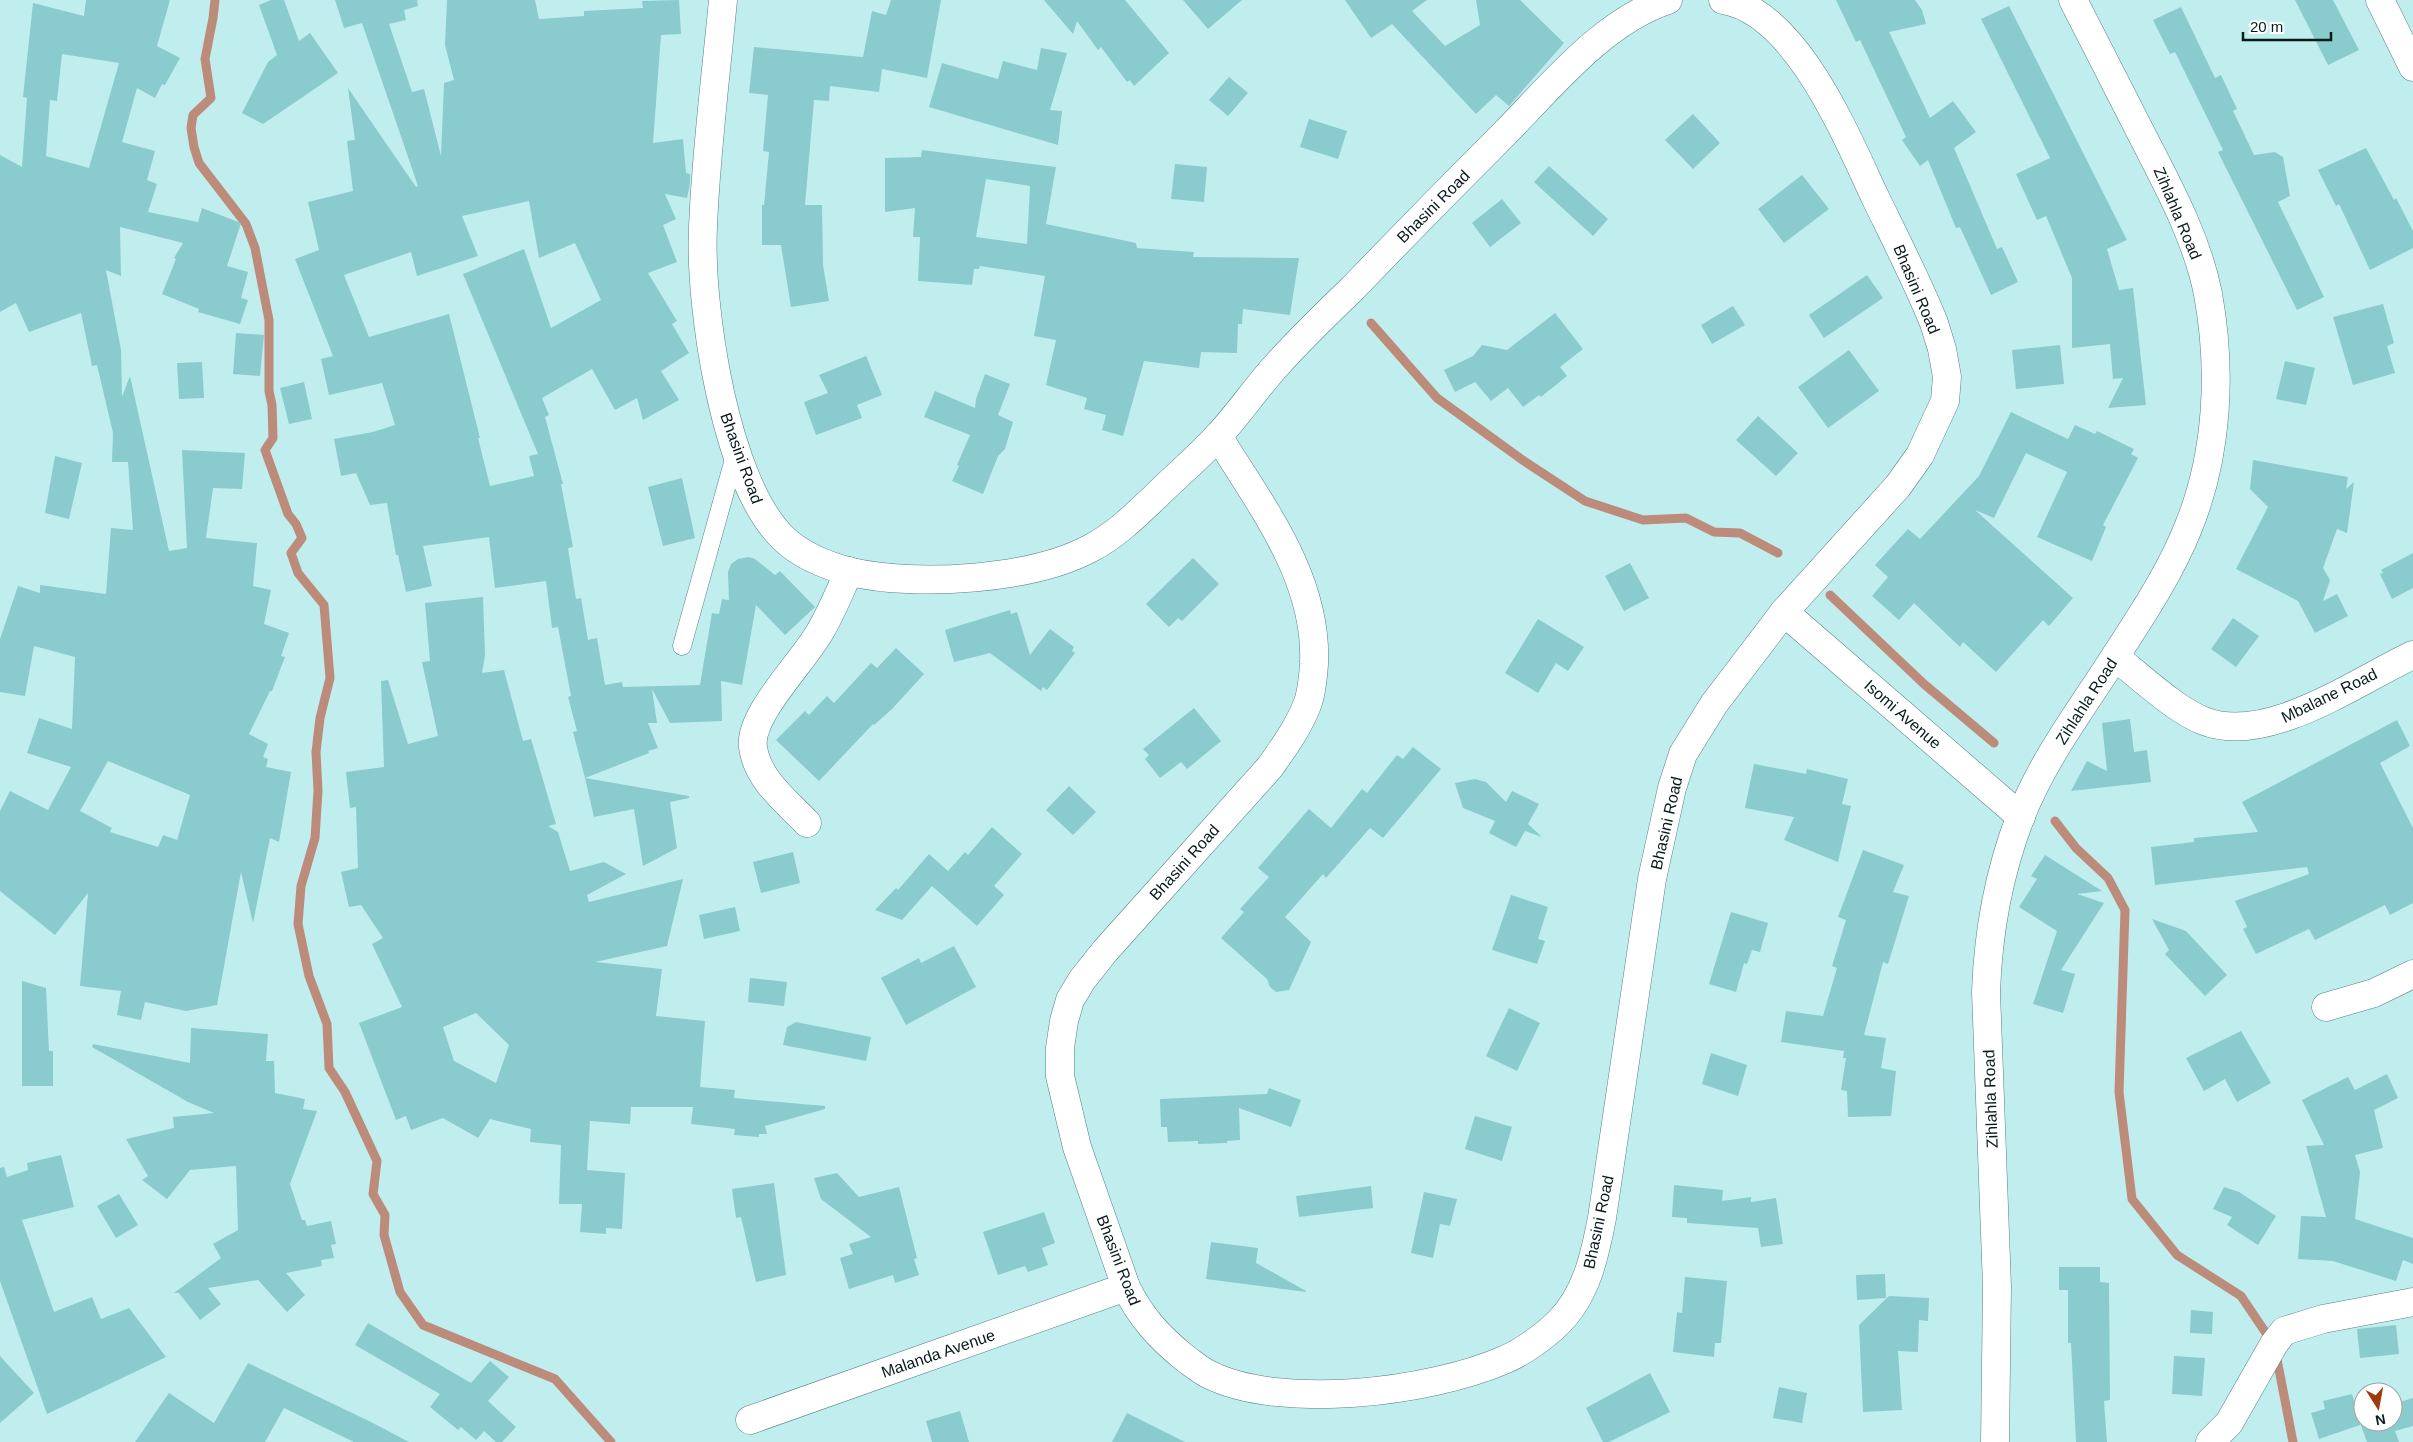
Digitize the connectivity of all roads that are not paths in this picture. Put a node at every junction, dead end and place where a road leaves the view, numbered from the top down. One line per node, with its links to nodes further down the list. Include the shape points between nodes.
1 (723, 0): 8 (street, Bhasini Road, via 703,227 703,274 722,402)
2 (1668, 0): 7 (street, Bhasini Road, via 1640,10 1613,28 1557,80 1276,366)
3 (1723, 0): 10 (street, Bhasini Road, via 1755,12 1776,29 1812,72 1924,297 1942,349 1946,378 1945,401 1920,455 1898,486)
4 (2073, 0): 13 (street, Zihlahla Road, via 2165,179 2196,249 2208,294 2216,376 2213,431 2203,483 2188,529)
5 (2380, 0): 6 (street)
6 (2413, 67)
7 (1218, 436): 9 (street, Bhasini Road, via 1131,520 1091,548 1065,560 1035,568 950,580 892,579); 18 (street, Bhasini Road, via 1300,576 1315,644 1313,674 1308,704 1293,734 1270,767 1104,951 1070,1000 1060,1048 1060,1076 1077,1148)
8 (736, 451): 9 (street, Bhasini Road, via 765,517 783,538 799,551); 11 (lane)
9 (849, 572): 15 (street, via 821,630 767,705 754,732 752,746 757,763 771,786)
10 (1784, 612): 14 (street, Isomi Avenue); 18 (street, Bhasini Road, via 1695,731 1683,754 1672,788 1652,880 1594,1258 1579,1294 1560,1321 1505,1360 1464,1375 1379,1390 1326,1395 1282,1394 1248,1389 1206,1374 1150,1327)
11 (682, 646)
12 (2413, 654): 13 (street, Mbalane Road, via 2284,718 2242,727 2220,726 2186,712)
13 (2115, 657): 14 (street, Zihlahla Road, via 2073,717)
14 (2021, 817): 21 (street, Zihlahla Road, via 1994,912 1987,958 1997,1288)
15 (807, 823)
16 (2413, 974): 17 (street, via 2374,993)
17 (2326, 1006)
18 (1126, 1287): 20 (street, Malanda Avenue)
19 (2413, 1302): 22 (street, via 2323,1320 2284,1332 2229,1423)
20 (750, 1420)
21 (1995, 1442)
22 (2210, 1442)

